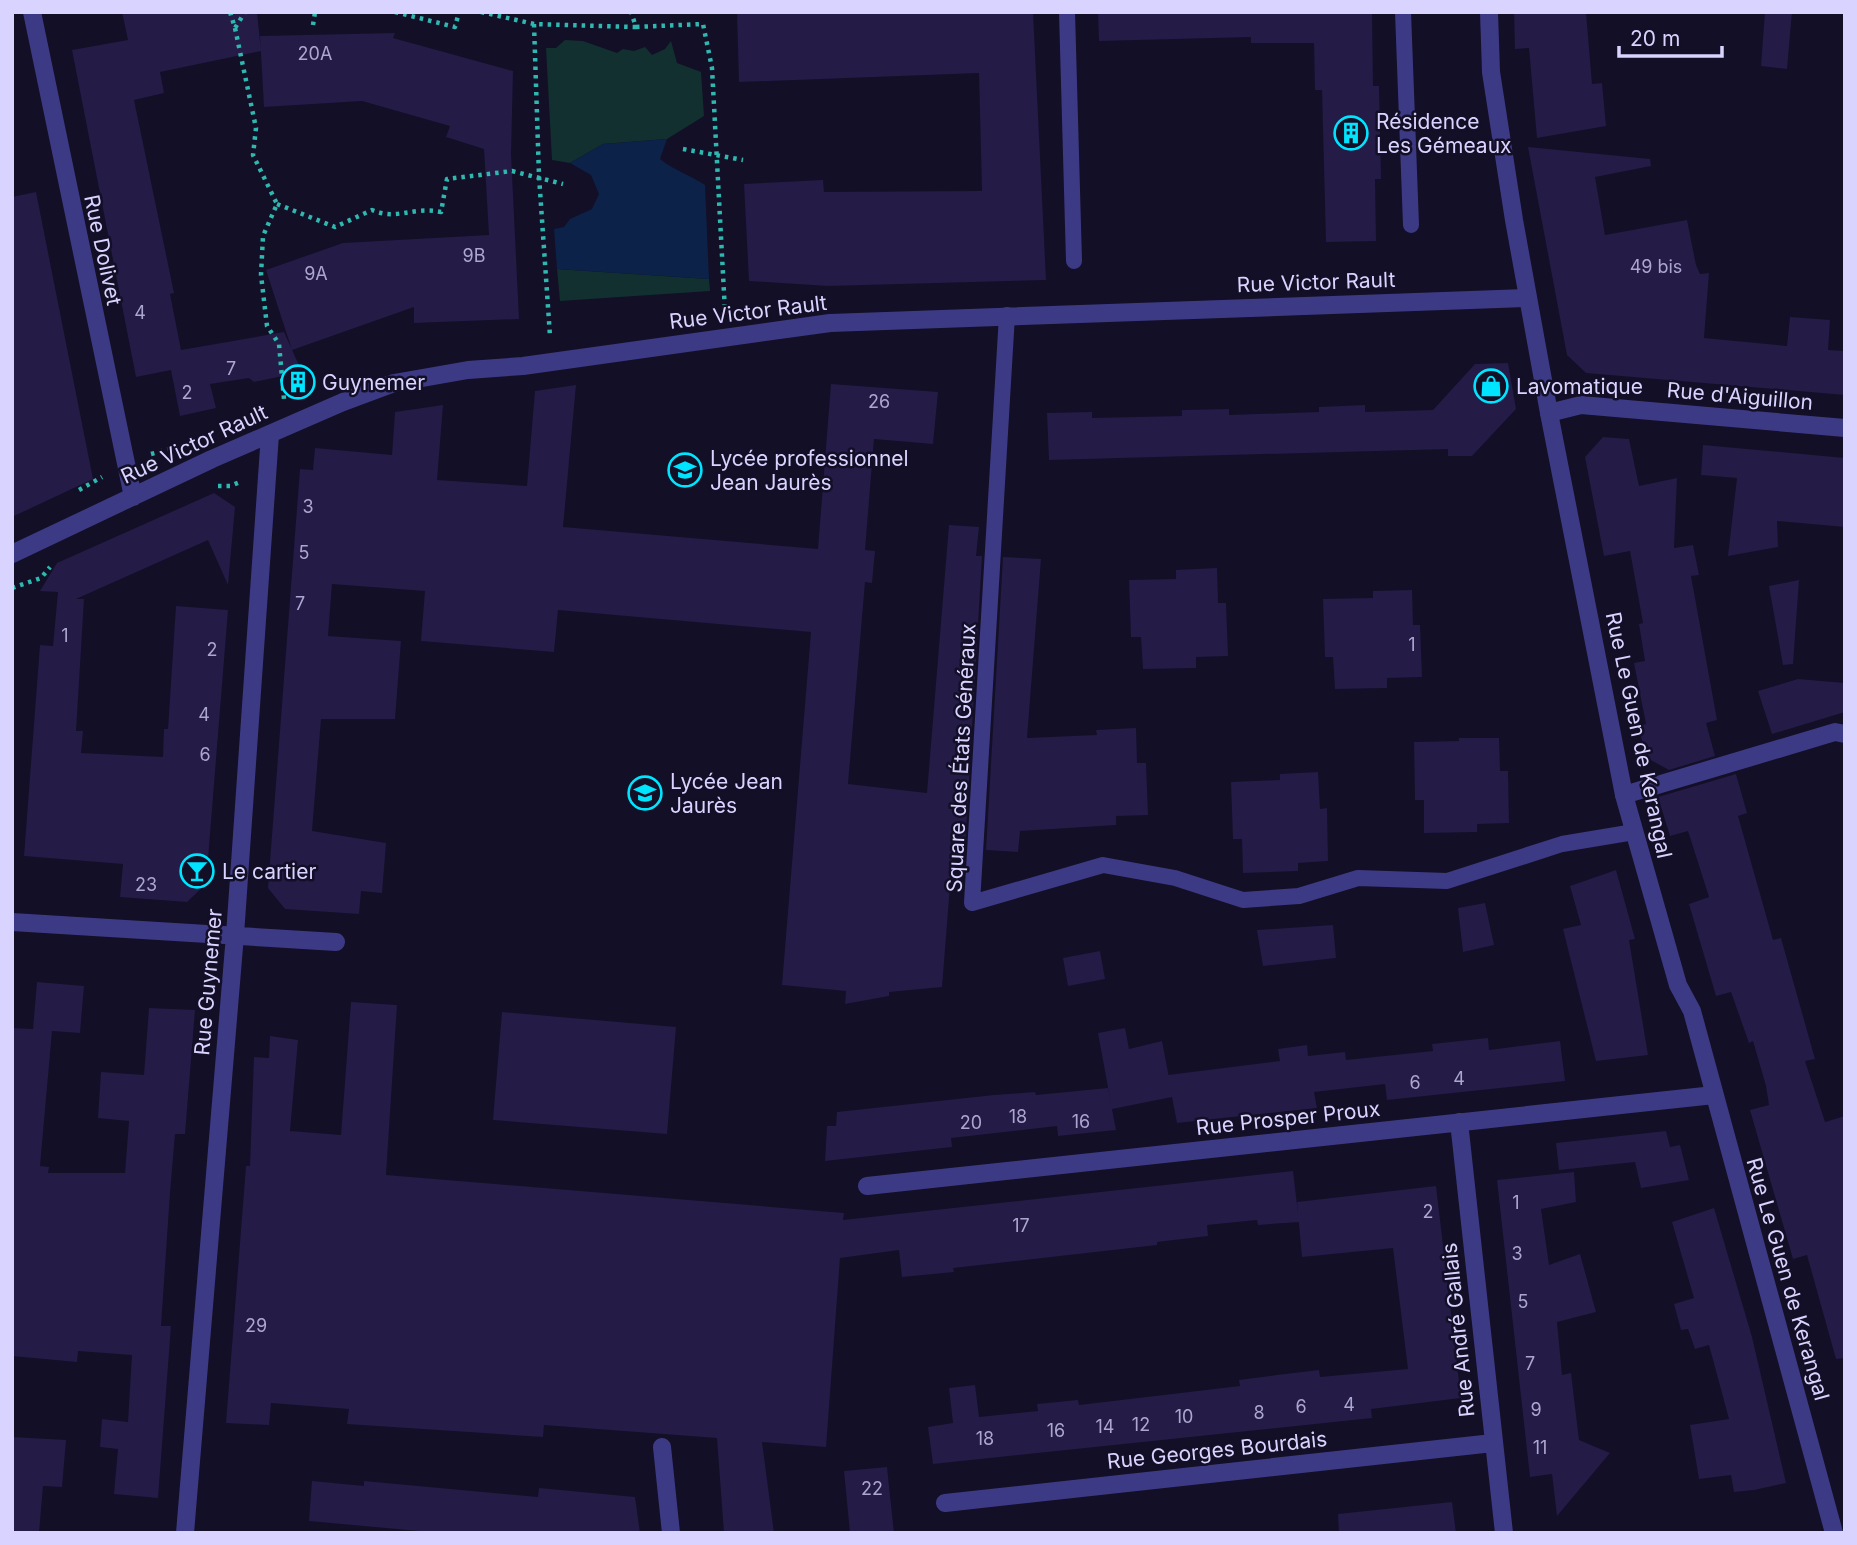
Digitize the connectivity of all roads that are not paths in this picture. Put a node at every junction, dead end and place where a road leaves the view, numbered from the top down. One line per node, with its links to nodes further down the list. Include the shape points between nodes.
1 (32, 12): 12 (street, Rue Dolivet)
2 (1067, 12): 6 (lane)
3 (1403, 12): 5 (lane)
4 (1489, 12): 7 (street, Rue Le Guen de Kerangal, via 1491,72)
5 (1411, 225)
6 (1074, 261)
7 (1528, 298): 8 (street, Rue Victor Rault); 9 (street, Rue Le Guen de Kerangal)
8 (1007, 315): 11 (street, Rue Victor Rault, via 830,323 468,370 394,383); 16 (lane, Square des États Généraux, via 972,903 1103,865 1175,878 1243,900 1299,896 1358,878 1447,881 1562,844)
9 (1549, 413): 10 (street, Rue d'Aiguillon, via 1581,405); 15 (street, Rue Le Guen de Kerangal)
10 (1845, 428)
11 (270, 434): 12 (street, Rue Victor Rault); 18 (street, Rue Guynemer)
12 (134, 497): 13 (street, Rue Victor Rault)
13 (12, 554)
14 (1845, 734): 15 (street, via 1835,732)
15 (1624, 795): 16 (street, Rue Le Guen de Kerangal)
16 (1634, 832): 20 (street, Rue Le Guen de Kerangal)
17 (12, 922): 18 (street)
18 (235, 935): 19 (street); 27 (street, Rue Guynemer)
19 (336, 942)
20 (1714, 1095): 21 (street, Rue Prosper Proux); 26 (street, Rue Le Guen de Kerangal)
21 (1459, 1122): 22 (street, Rue Prosper Proux); 23 (street, Rue André Gallais)
22 (867, 1186)
23 (1493, 1443): 25 (street, Rue Georges Bourdais); 29 (street, Rue André Gallais)
24 (662, 1447): 28 (street)
25 (945, 1503)
26 (1837, 1527)
27 (185, 1533)
28 (671, 1533)
29 (1504, 1533)

